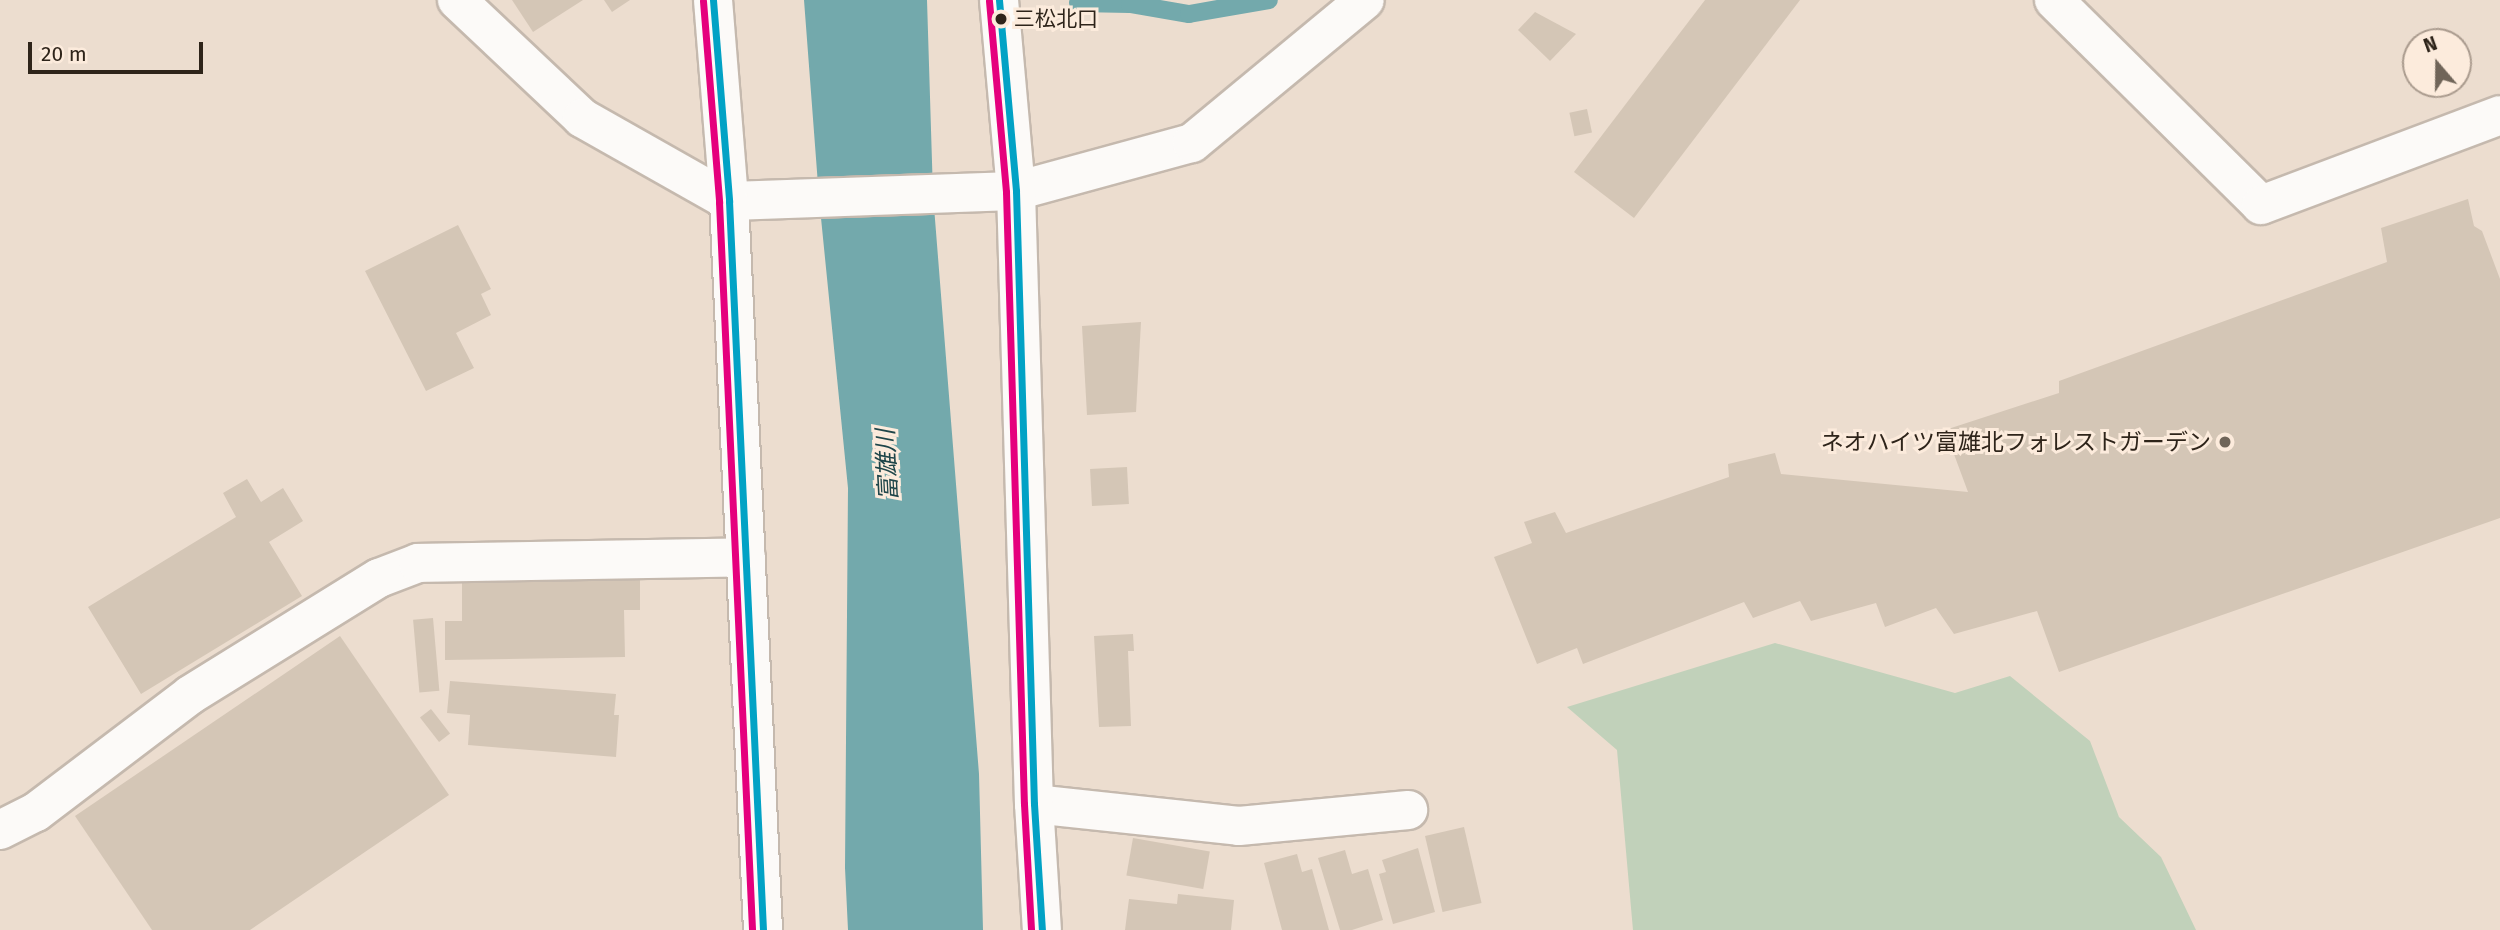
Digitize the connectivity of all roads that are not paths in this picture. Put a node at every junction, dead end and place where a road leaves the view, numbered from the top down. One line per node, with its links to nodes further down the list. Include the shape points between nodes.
1 (457, 0): 8 (street, via 582,118)
2 (713, 0): 8 (street)
3 (999, 0): 7 (street)
4 (1365, 0): 7 (street, via 1192,143)
5 (2054, 0): 6 (street, via 2261,205)
6 (2500, 115)
7 (1016, 191): 8 (street); 10 (street)
8 (729, 201): 9 (street)
9 (746, 557): 12 (street, via 418,563 379,578 190,695 36,812); 13 (street)
10 (1034, 804): 11 (street, via 1239,826); 14 (street)
11 (1408, 810)
12 (0, 830)
13 (763, 930)
14 (1042, 930)

